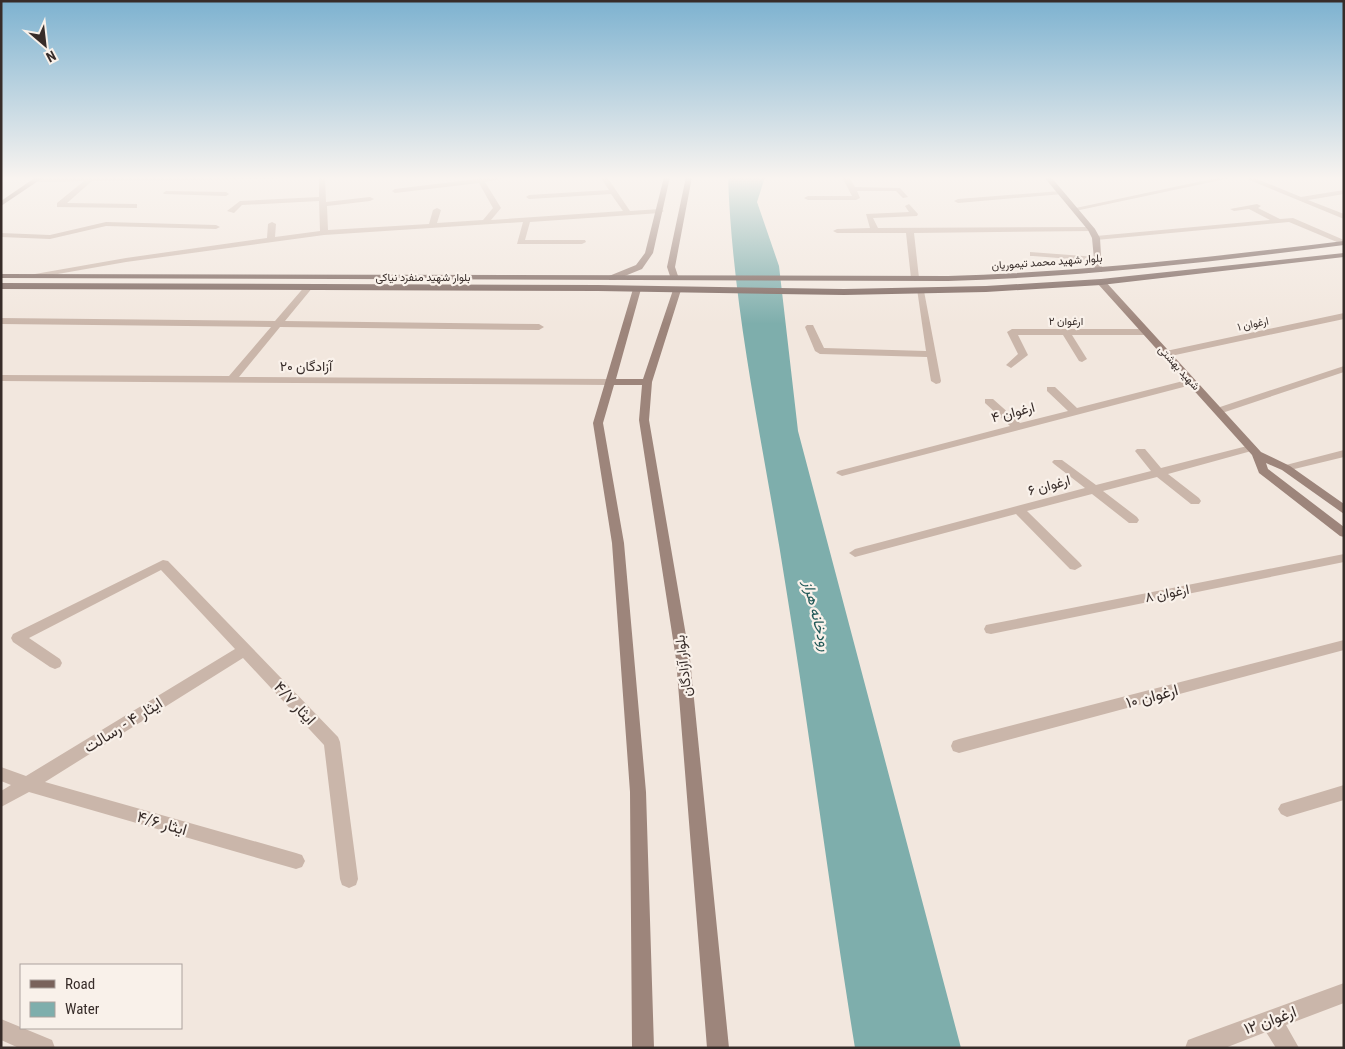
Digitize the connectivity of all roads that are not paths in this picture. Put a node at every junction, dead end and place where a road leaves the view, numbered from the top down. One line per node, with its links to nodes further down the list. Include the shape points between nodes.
1 (98, 226): 19 (street, via 50,237)
2 (178, 226): 13 (street)
3 (272, 226): 21 (street)
4 (324, 226): 18 (street)
5 (432, 226): 18 (street)
6 (525, 226): 22 (street, via 520,242)
7 (656, 226): 36 (main road, بلوار آزادگان, via 650,253 639,267)
8 (674, 226): 41 (main road, بلوار آزادگان, via 671,267)
9 (873, 226): 15 (street)
10 (1089, 226): 14 (main road)
11 (1217, 226): 20 (street)
12 (1306, 226): 23 (street)
13 (216, 227)
14 (1091, 229): 16 (street); 20 (main road)
15 (875, 230): 16 (street); 17 (street)
16 (910, 230): 38 (street)
17 (837, 231)
18 (324, 234): 21 (street)
19 (1, 235)
20 (1096, 238): 29 (main road)
21 (271, 240): 33 (street)
22 (582, 242)
23 (1343, 243): 24 (main road, بلوار شهید محمد تیموریان)
24 (1310, 247): 25 (main road, بلوار شهید محمد تیموریان); 28 (main road, via 1312,253)
25 (1272, 252): 30 (main road, via 1284,255); 31 (main road, بلوار شهید محمد تیموریان)
26 (1033, 254): 29 (street)
27 (1343, 255): 28 (main road, بلوار شهید محمد تیموریان)
28 (1326, 257): 30 (main road, بلوار شهید محمد تیموریان)
29 (1097, 259): 31 (main road)
30 (1290, 261): 40 (main road, بلوار شهید محمد تیموریان)
31 (1099, 270): 39 (main road, بلوار شهید محمد تیموریان)
32 (1, 276): 33 (main road, بلوار شهید منفرد نیاکی)
33 (35, 276): 34 (main road, بلوار شهید منفرد نیاکی)
34 (412, 277): 35 (main road, بلوار شهید منفرد نیاکی); 44 (main road, via 418,281 417,284)
35 (456, 278): 36 (main road, بلوار شهید منفرد نیاکی); 45 (main road, via 444,284)
36 (612, 278): 41 (main road, بلوار شهید منفرد نیاکی)
37 (839, 278): 38 (main road, بلوار شهید محمد تیموریان); 41 (main road, بلوار شهید منفرد نیاکی)
38 (915, 278): 39 (main road, بلوار شهید محمد تیموریان); 48 (main road)
39 (940, 278): 47 (main road)
40 (1101, 282): 47 (main road, بلوار شهید محمد تیموریان); 56 (main road, شهید بهشتی)
41 (675, 283): 46 (main road, بلوار شهید منفرد نیاکی); 49 (main road, بلوار شهید منفرد نیاکی); 66 (main road, بلوار آزادگان)
42 (1, 286): 43 (main road, بلوار شهید منفرد نیاکی)
43 (309, 288): 44 (main road, بلوار شهید منفرد نیاکی); 52 (street)
44 (407, 288): 45 (main road, بلوار شهید منفرد نیاکی)
45 (449, 288): 46 (main road, بلوار شهید منفرد نیاکی)
46 (637, 289): 65 (main road)
47 (943, 290): 48 (main road, بلوار شهید محمد تیموریان)
48 (920, 291): 49 (main road, بلوار شهید محمد تیموریان); 57 (street)
49 (844, 292)
50 (1344, 316): 58 (street, ارغوان ۱)
51 (1, 321): 52 (street)
52 (278, 324): 53 (street); 63 (street)
53 (539, 327)
54 (810, 327): 57 (street, via 820,351)
55 (1066, 332): 56 (street, ارغوان ۲); 59 (street); 60 (street, ارغوان ۲, via 1012,332 1024,355)
56 (1146, 332): 58 (main road, شهید بهشتی)
57 (931, 354): 64 (street)
58 (1166, 354): 67 (main road, شهید بهشتی)
59 (1082, 359)
60 (1010, 365)
61 (1344, 369): 71 (street)
62 (1, 378): 63 (street, آزادگان ۲۰)
63 (231, 380): 65 (street, آزادگان ۲۰)
64 (936, 381)
65 (610, 382): 66 (main road); 105 (main road, via 598,423 618,543 638,792)
66 (647, 382): 106 (main road, بلوار آزادگان, via 644,420 683,659)
67 (1192, 382): 70 (street, ارغوان ۴); 71 (main road, شهید بهشتی)
68 (1052, 389): 70 (street)
69 (988, 401): 72 (street)
70 (1074, 411): 72 (street, ارغوان ۴)
71 (1218, 411): 74 (main road, شهید بهشتی)
72 (1017, 426): 79 (street, ارغوان ۴)
73 (1141, 451): 78 (street)
74 (1254, 451): 77 (main road, شهید بهشتی); 78 (street, ارغوان ۶); 85 (main road, شهید بهشتی, via 1263,471)
75 (1344, 454): 77 (street)
76 (1058, 462): 80 (street)
77 (1286, 468): 83 (main road, شهید بهشتی)
78 (1158, 472): 80 (street, ارغوان ۶); 81 (street)
79 (842, 473)
80 (1094, 489): 82 (street, ارغوان ۶); 84 (street)
81 (1195, 501)
82 (1018, 509): 86 (street, ارغوان ۶); 88 (street)
83 (1344, 510)
84 (1133, 520)
85 (1344, 533)
86 (855, 553)
87 (1344, 558): 89 (street, ارغوان ۸)
88 (1075, 566)
89 (991, 629)
90 (1344, 646): 93 (street, ارغوان ۱۰)
91 (245, 650): 92 (street, ایثار ۴/۷, via 162,564 18,638); 95 (street, ایثار ۴ - رسالت); 100 (street, ایثار ۴/۷, via 332,742)
92 (55, 663)
93 (959, 746)
94 (1, 774): 95 (street, ایثار ۴/۶)
95 (27, 784): 97 (street, ایثار ۴ - رسالت); 99 (street, ایثار ۴/۶)
96 (1344, 792): 98 (street)
97 (1, 800)
98 (1287, 809)
99 (296, 862)
100 (348, 879)
101 (1344, 993): 102 (street, ارغوان ۱۲)
102 (1270, 1020): 107 (street, ارغوان ۱۲); 108 (street)
103 (1, 1029): 104 (street)
104 (44, 1048)
105 (643, 1048)
106 (718, 1048)
107 (1196, 1048)
108 (1288, 1048)

